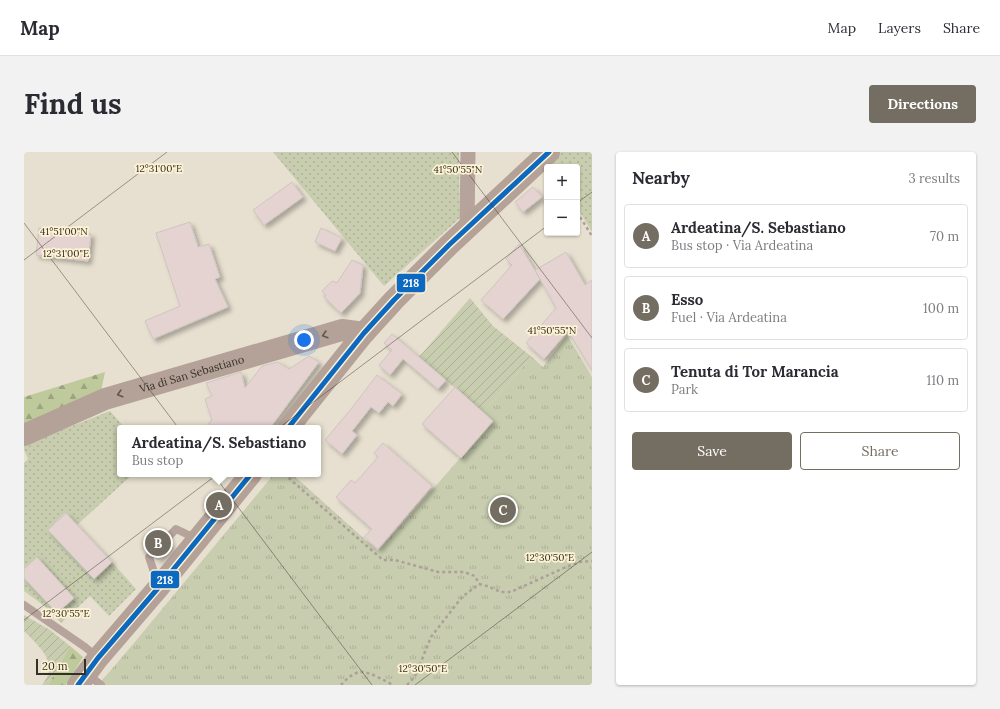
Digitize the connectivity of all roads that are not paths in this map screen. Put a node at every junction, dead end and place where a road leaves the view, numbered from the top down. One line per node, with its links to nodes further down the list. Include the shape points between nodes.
1 (468, 152): 3 (street)
2 (549, 152): 3 (main road)
3 (467, 229): 4 (main road, via 405,288)
4 (364, 333): 5 (main road); 6 (main road, Via di San Sebastiano, one-way to 6, via 342,330 105,399)
5 (290, 425)
6 (24, 435)
7 (249, 477): 9 (main road)
8 (24, 605): 9 (lane, via 85,647)
9 (91, 675)

